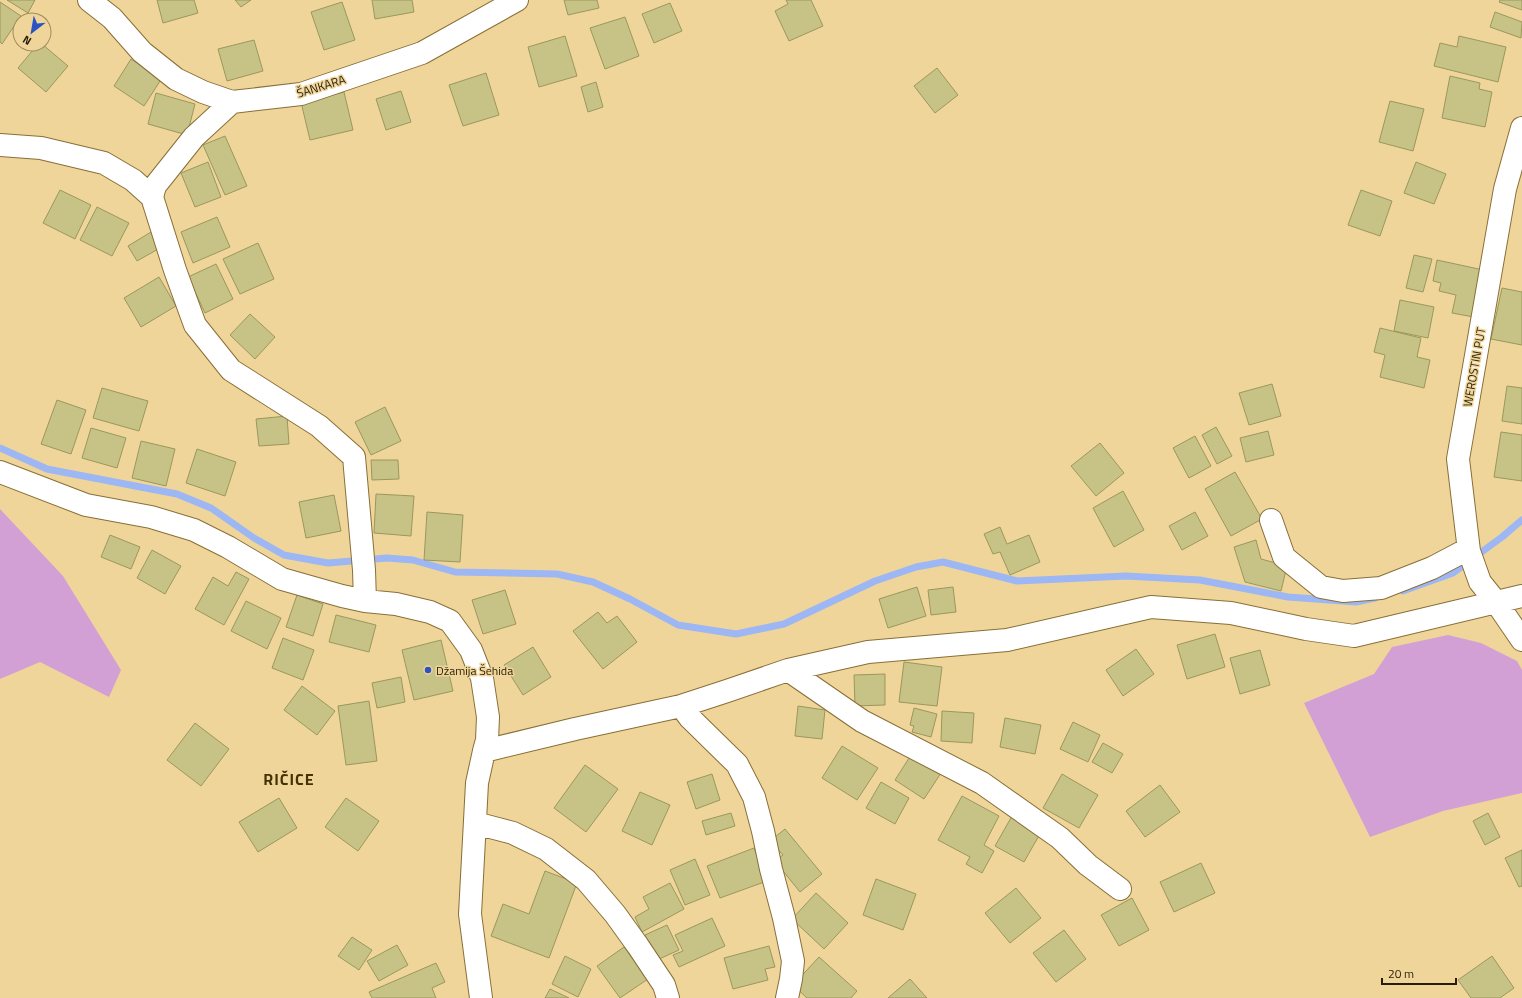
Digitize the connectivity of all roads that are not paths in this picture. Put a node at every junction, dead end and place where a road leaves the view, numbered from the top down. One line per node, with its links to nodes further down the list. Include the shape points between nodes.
1 (89, 0): 3 (street, via 112,18 142,52 176,79)
2 (517, 0): 3 (street, ŠANKARA, via 422,53 301,94)
3 (232, 102): 6 (street, via 194,137 155,186)
4 (1522, 128): 9 (street, WEROSTIN PUT, via 1505,188 1458,460)
5 (0, 145): 6 (street, via 41,148 104,163 132,180)
6 (152, 197): 11 (street, via 195,325 231,370 319,426 354,457 364,570)
7 (0, 472): 11 (street, via 86,505 151,517 194,530 282,579)
8 (1271, 520): 9 (street, via 1284,557 1321,587 1343,591 1381,588)
9 (1469, 550): 12 (street, WEROSTIN PUT, via 1480,582)
10 (1522, 596): 12 (street)
11 (364, 601): 16 (street, via 424,610 450,621 471,650 482,678 488,717)
12 (1496, 602): 13 (street, WEROSTIN PUT); 14 (street, via 1354,636 1231,613 1151,607 1007,640 868,652)
13 (1522, 640)
14 (788, 670): 15 (street); 18 (street, via 862,720 982,783 1060,838 1088,865)
15 (680, 706): 16 (street); 21 (street, via 737,764 754,797 793,961)
16 (484, 751): 17 (street, via 477,783)
17 (475, 823): 19 (street, via 470,914); 20 (street, via 513,833 546,849 586,880 638,946 664,985)
18 (1120, 889)
19 (481, 998)
20 (668, 998)
21 (787, 998)

